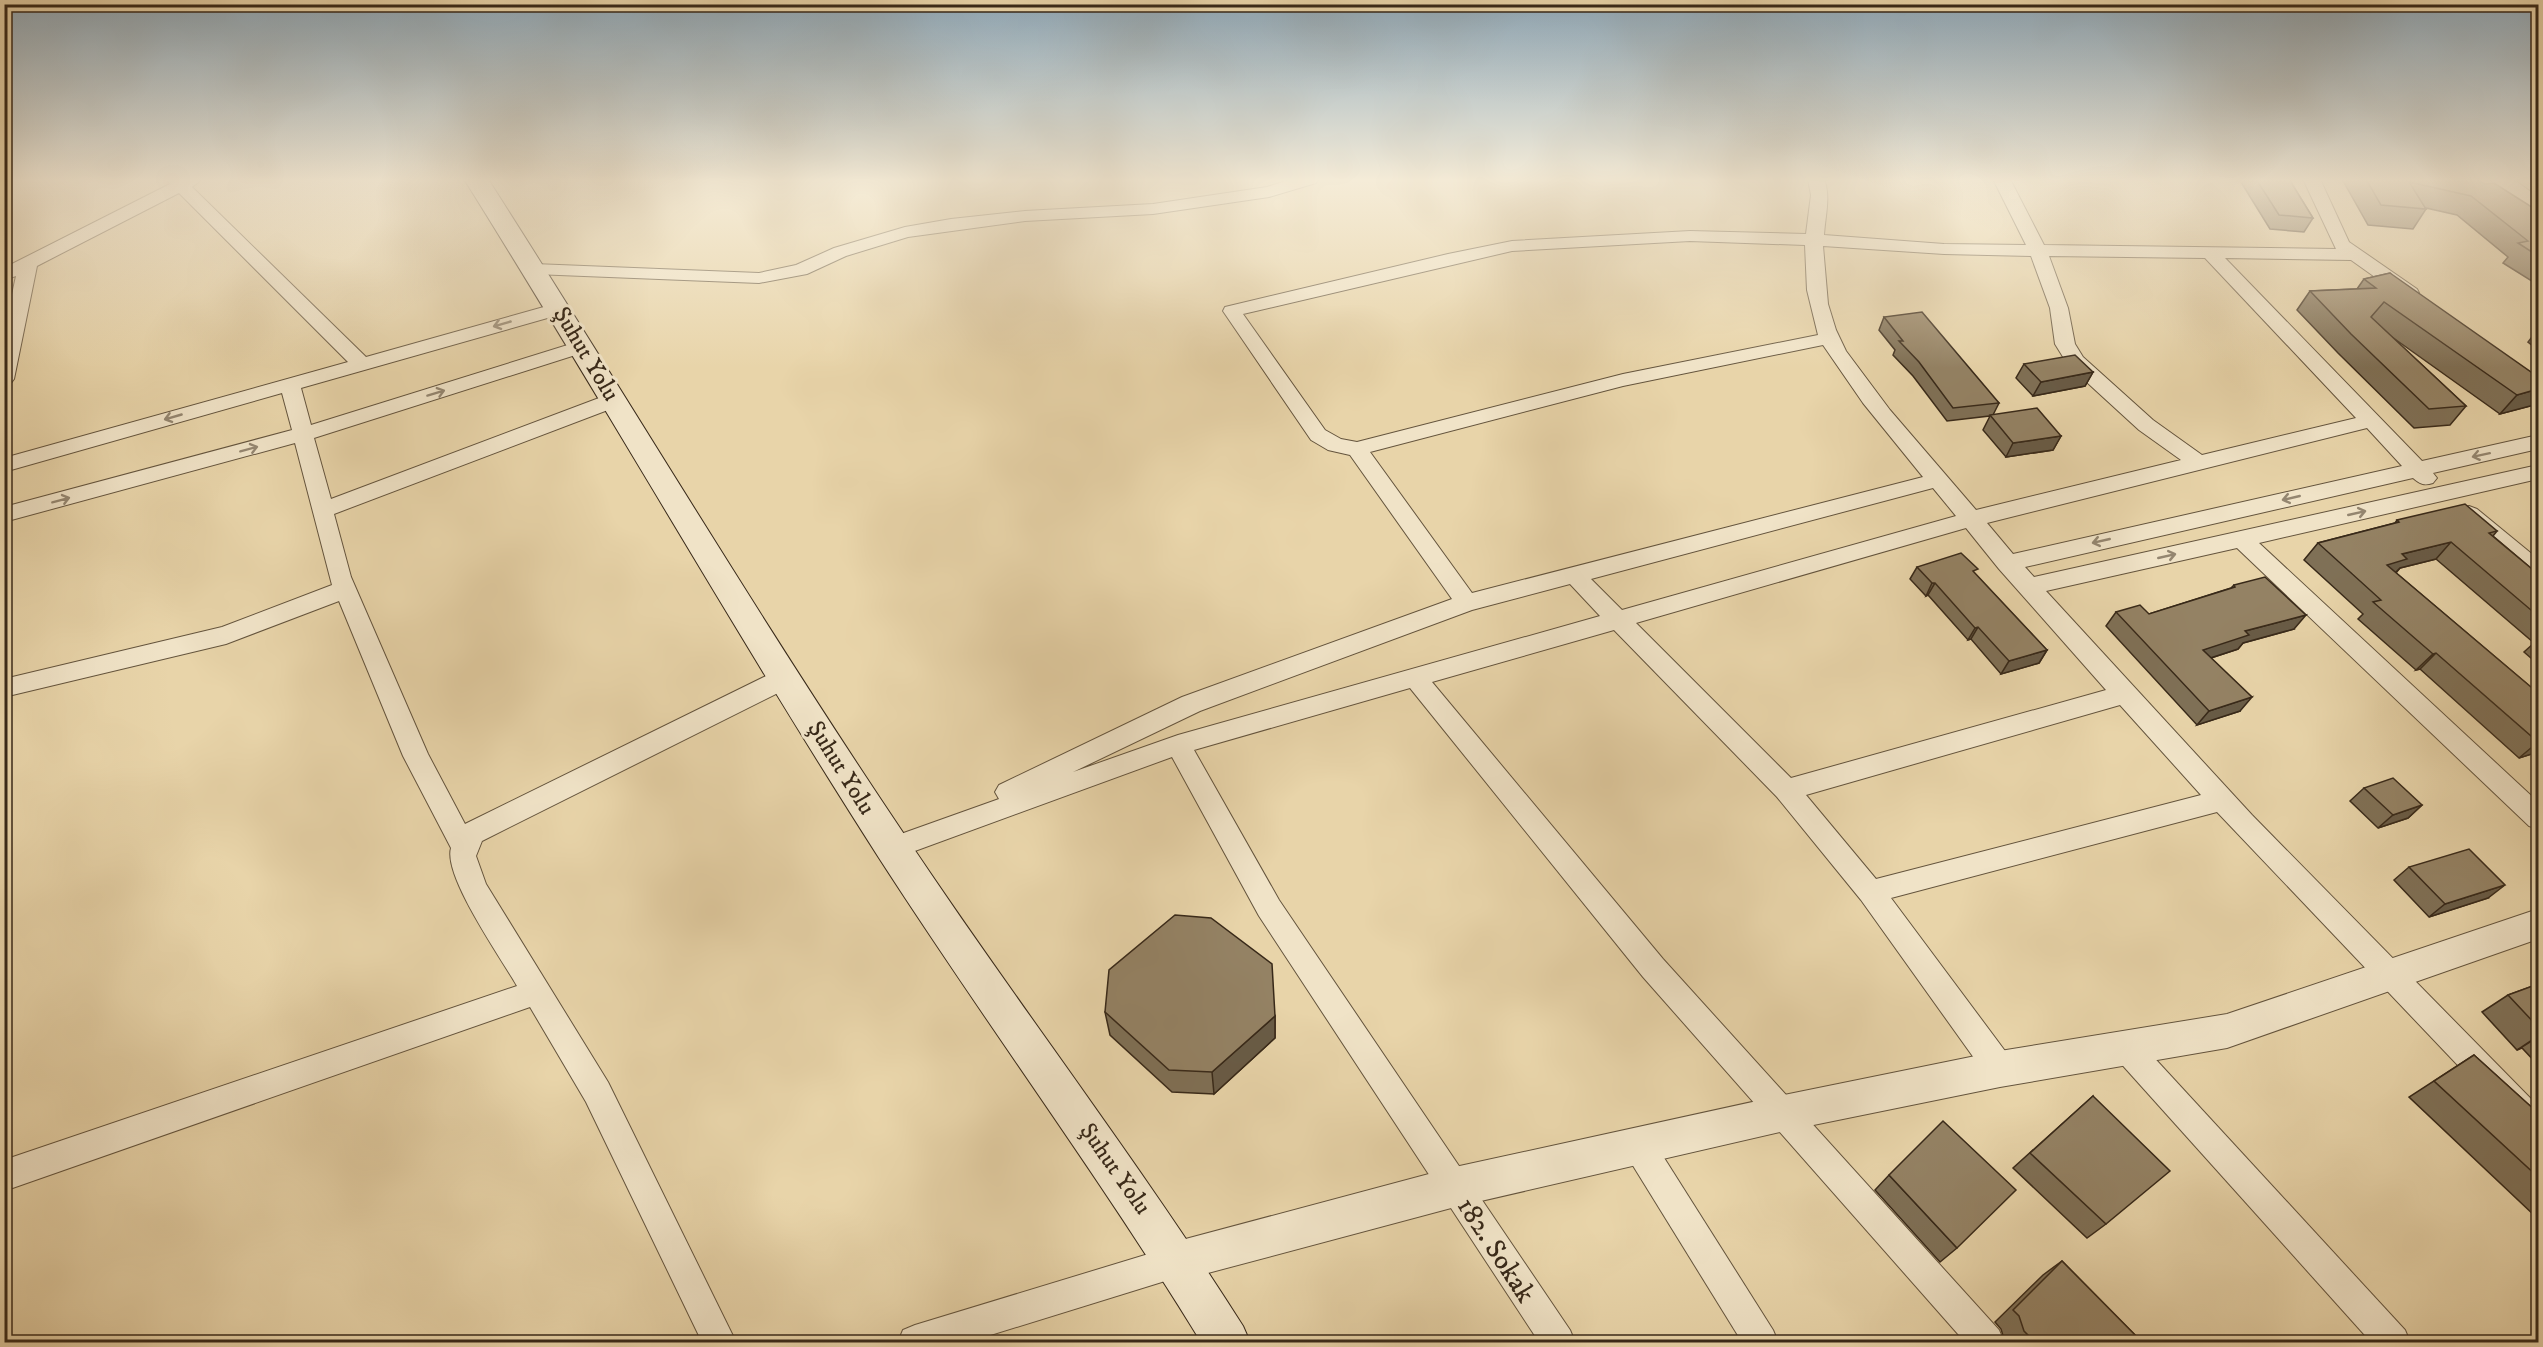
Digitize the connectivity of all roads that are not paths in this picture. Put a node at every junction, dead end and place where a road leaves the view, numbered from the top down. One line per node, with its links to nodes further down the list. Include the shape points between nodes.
1 (69, 242): 13 (street)
2 (243, 242): 21 (street)
3 (517, 242): 14 (main road, Şuhut Yolu)
4 (875, 242): 14 (street, via 801,270 759,278)
5 (1586, 242): 28 (street, via 1512,246 1448,258 1232,311 1318,435 1335,446)
6 (1816, 242): 18 (street, via 1816,286)
7 (1842, 242): 10 (street)
8 (2034, 242): 10 (street)
9 (2340, 242): 12 (street)
10 (2038, 250): 11 (street); 29 (street, via 2059,308 2065,344 2075,361 2146,425)
11 (2210, 253): 12 (street); 25 (street)
12 (2354, 255): 16 (street)
13 (28, 264): 15 (street); 19 (street)
14 (534, 269): 17 (main road, Şuhut Yolu)
15 (4, 275)
16 (2422, 301)
17 (558, 309): 20 (main road, Şuhut Yolu); 21 (street, one-way to 21)
18 (1830, 338): 28 (street, via 1623,380); 33 (street, via 1878,411)
19 (9, 343): 22 (street)
20 (582, 347): 24 (main road, Şuhut Yolu); 26 (street, one-way to 20)
21 (362, 364): 23 (street)
22 (4, 378)
23 (290, 384): 26 (street); 30 (street, one-way to 30)
24 (614, 400): 35 (street); 46 (main road, Şuhut Yolu)
25 (2370, 422): 29 (street); 31 (street)
26 (303, 434): 35 (street); 36 (street, one-way to 26)
27 (2538, 442): 31 (street, one-way to 31)
28 (1357, 449): 44 (street)
29 (2199, 463): 37 (street)
30 (4, 465)
31 (2416, 469): 34 (street); 39 (street, one-way to 39)
32 (2538, 472): 34 (street)
33 (1938, 480): 37 (street); 41 (street)
34 (2444, 493): 38 (street, one-way to 34); 40 (street)
35 (323, 510): 43 (street)
36 (4, 515)
37 (1971, 519): 39 (street); 45 (street)
38 (2241, 539): 42 (street, one-way to 38); 53 (street)
39 (2007, 563): 42 (street)
40 (2538, 571)
41 (1574, 575): 44 (street); 45 (street)
42 (2028, 587): 49 (street)
43 (345, 589): 48 (street, via 226,635); 54 (street, via 416,756)
44 (1467, 603): 55 (street, via 1191,704)
45 (1617, 620): 47 (street); 51 (street)
46 (785, 678): 54 (street, via 473,833); 55 (main road, Şuhut Yolu)
47 (1415, 678): 50 (street); 62 (street, via 1653,969)
48 (4, 688)
49 (2125, 694): 51 (street); 52 (street)
50 (1178, 745): 55 (street); 66 (street, 182. Sokak, via 1269,908)
51 (1786, 790): 56 (street)
52 (2221, 800): 56 (street); 58 (street)
53 (2538, 818)
54 (463, 845): 59 (street, via 461,859 476,892)
55 (893, 848): 67 (main road, Şuhut Yolu)
56 (1871, 892): 61 (street)
57 (2538, 924): 58 (street)
58 (2389, 976): 60 (street, via 2227,1031); 63 (street)
59 (537, 992): 65 (street); 68 (street, via 597,1092)
60 (2126, 1048): 61 (street); 74 (street)
61 (2000, 1069): 62 (street)
62 (1784, 1113): 64 (street); 73 (street)
63 (2538, 1127)
64 (1638, 1145): 66 (street); 72 (street)
65 (4, 1176)
66 (1455, 1187): 67 (street); 71 (street, 182. Sokak)
67 (1178, 1261): 69 (street); 70 (main road, Şuhut Yolu)
68 (719, 1342)
69 (915, 1342)
70 (1227, 1342)
71 (1558, 1342)
72 (1761, 1342)
73 (1987, 1342)
74 (2393, 1342)

